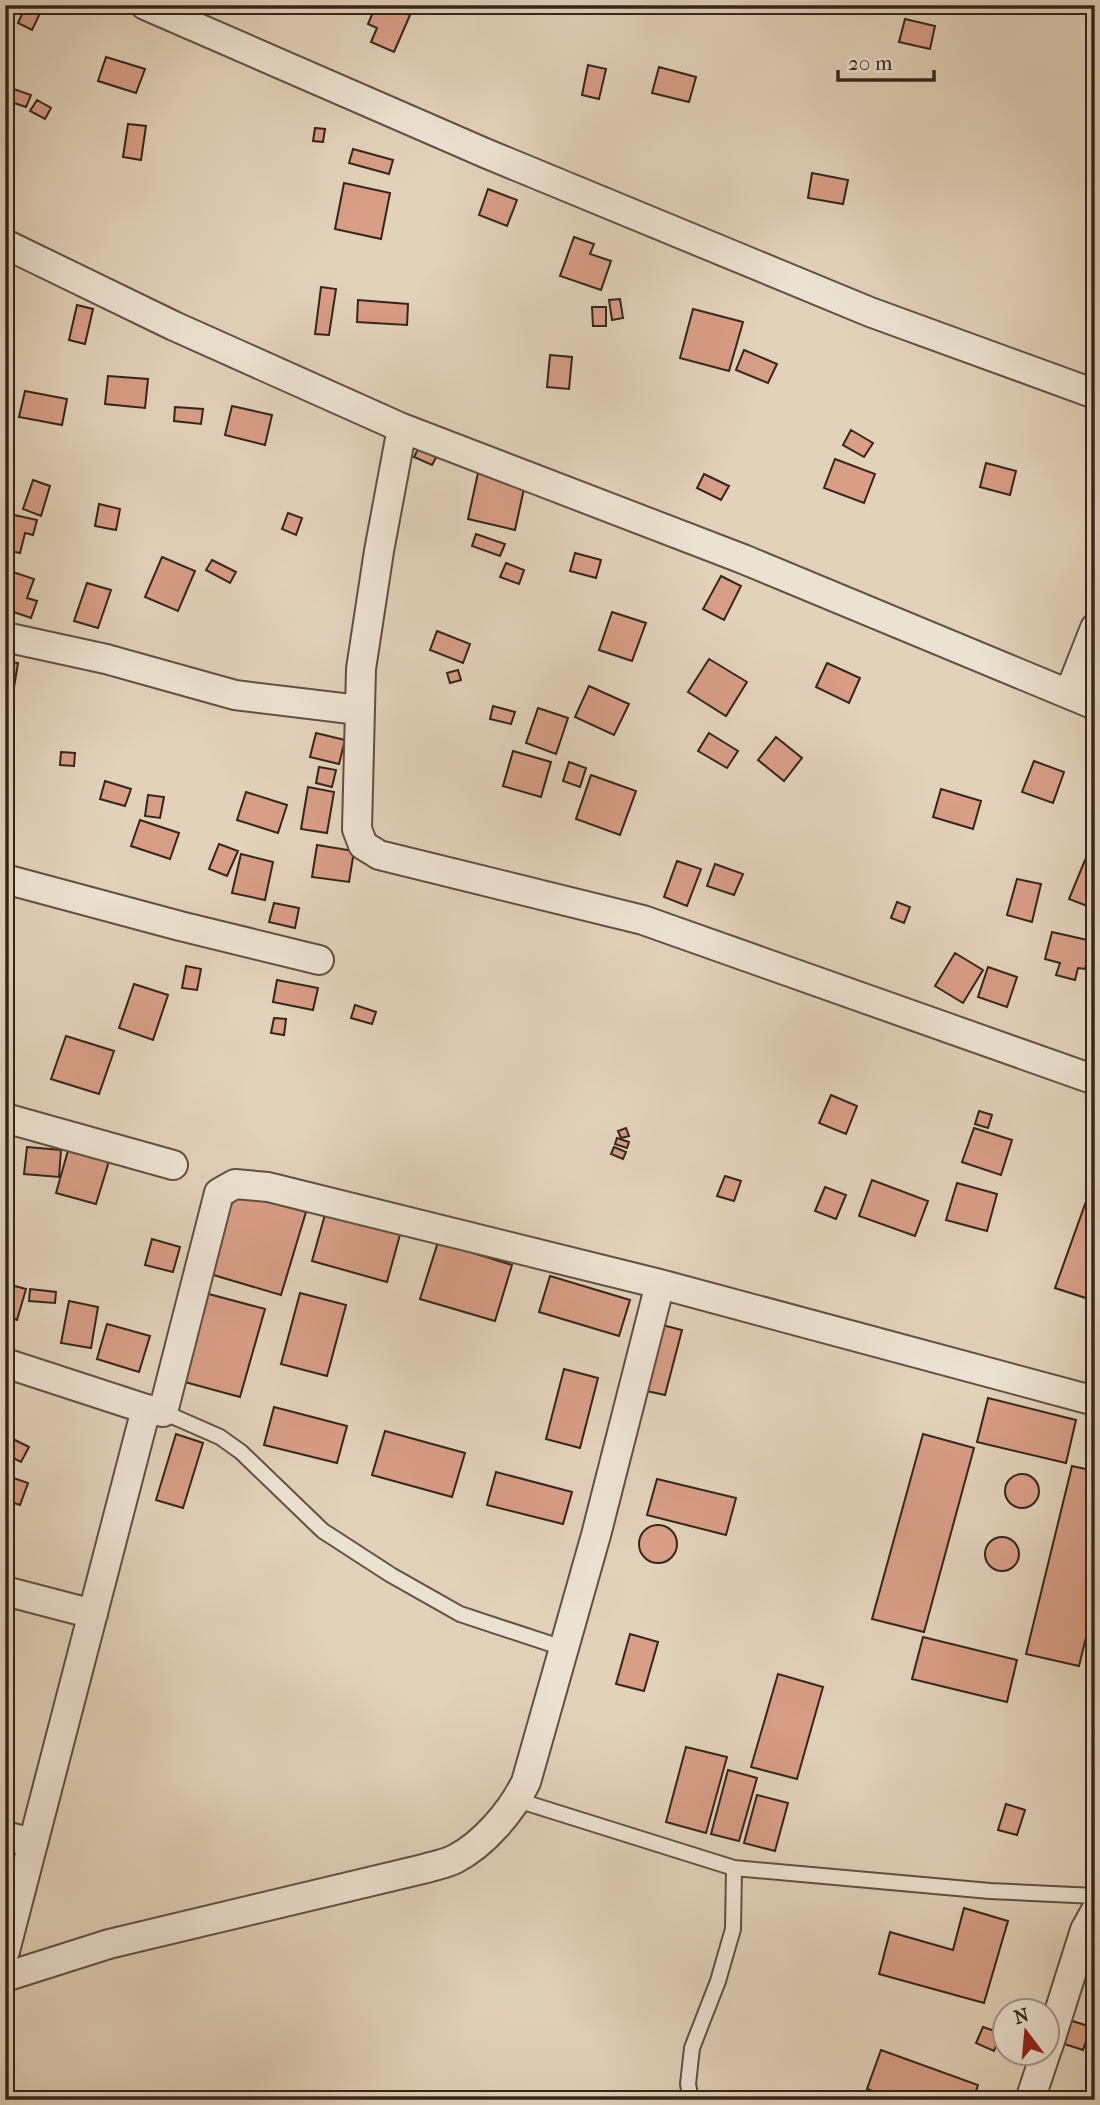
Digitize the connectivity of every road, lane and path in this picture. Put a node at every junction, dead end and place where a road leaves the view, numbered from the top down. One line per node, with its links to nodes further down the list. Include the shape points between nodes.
1 (145, 5): 3 (street, via 870,313)
2 (5, 244): 4 (street)
3 (1095, 394)
4 (402, 428): 7 (street, via 743,559); 9 (street, via 363,656)
5 (1095, 628): 7 (street)
6 (5, 637): 9 (street, via 235,695)
7 (1069, 694): 8 (street)
8 (1095, 705)
9 (359, 710): 12 (street, via 357,829 363,845 379,855 643,920)
10 (5, 880): 11 (street)
11 (319, 960)
12 (1095, 1080)
13 (5, 1118): 14 (street)
14 (173, 1165)
15 (660, 1284): 17 (street); 18 (street, via 268,1187 235,1184 219,1193); 21 (street)
16 (5, 1363): 18 (street)
17 (1095, 1401)
18 (155, 1410): 20 (street); 21 (lane, via 220,1437 323,1531 391,1575 460,1614)
19 (5, 1591): 20 (street)
20 (93, 1614): 24 (street)
21 (563, 1648): 22 (street)
22 (517, 1800): 25 (lane); 29 (street, via 481,1840 455,1859 109,1944)
23 (5, 1836): 24 (street)
24 (33, 1843): 28 (street)
25 (734, 1867): 26 (lane); 32 (lane, via 733,1929 692,2048)
26 (1095, 1896)
27 (1095, 1912): 30 (street)
28 (5, 1951)
29 (5, 1978)
30 (1062, 2003)
31 (1042, 2066): 33 (street)
32 (691, 2100)
33 (1030, 2100)

